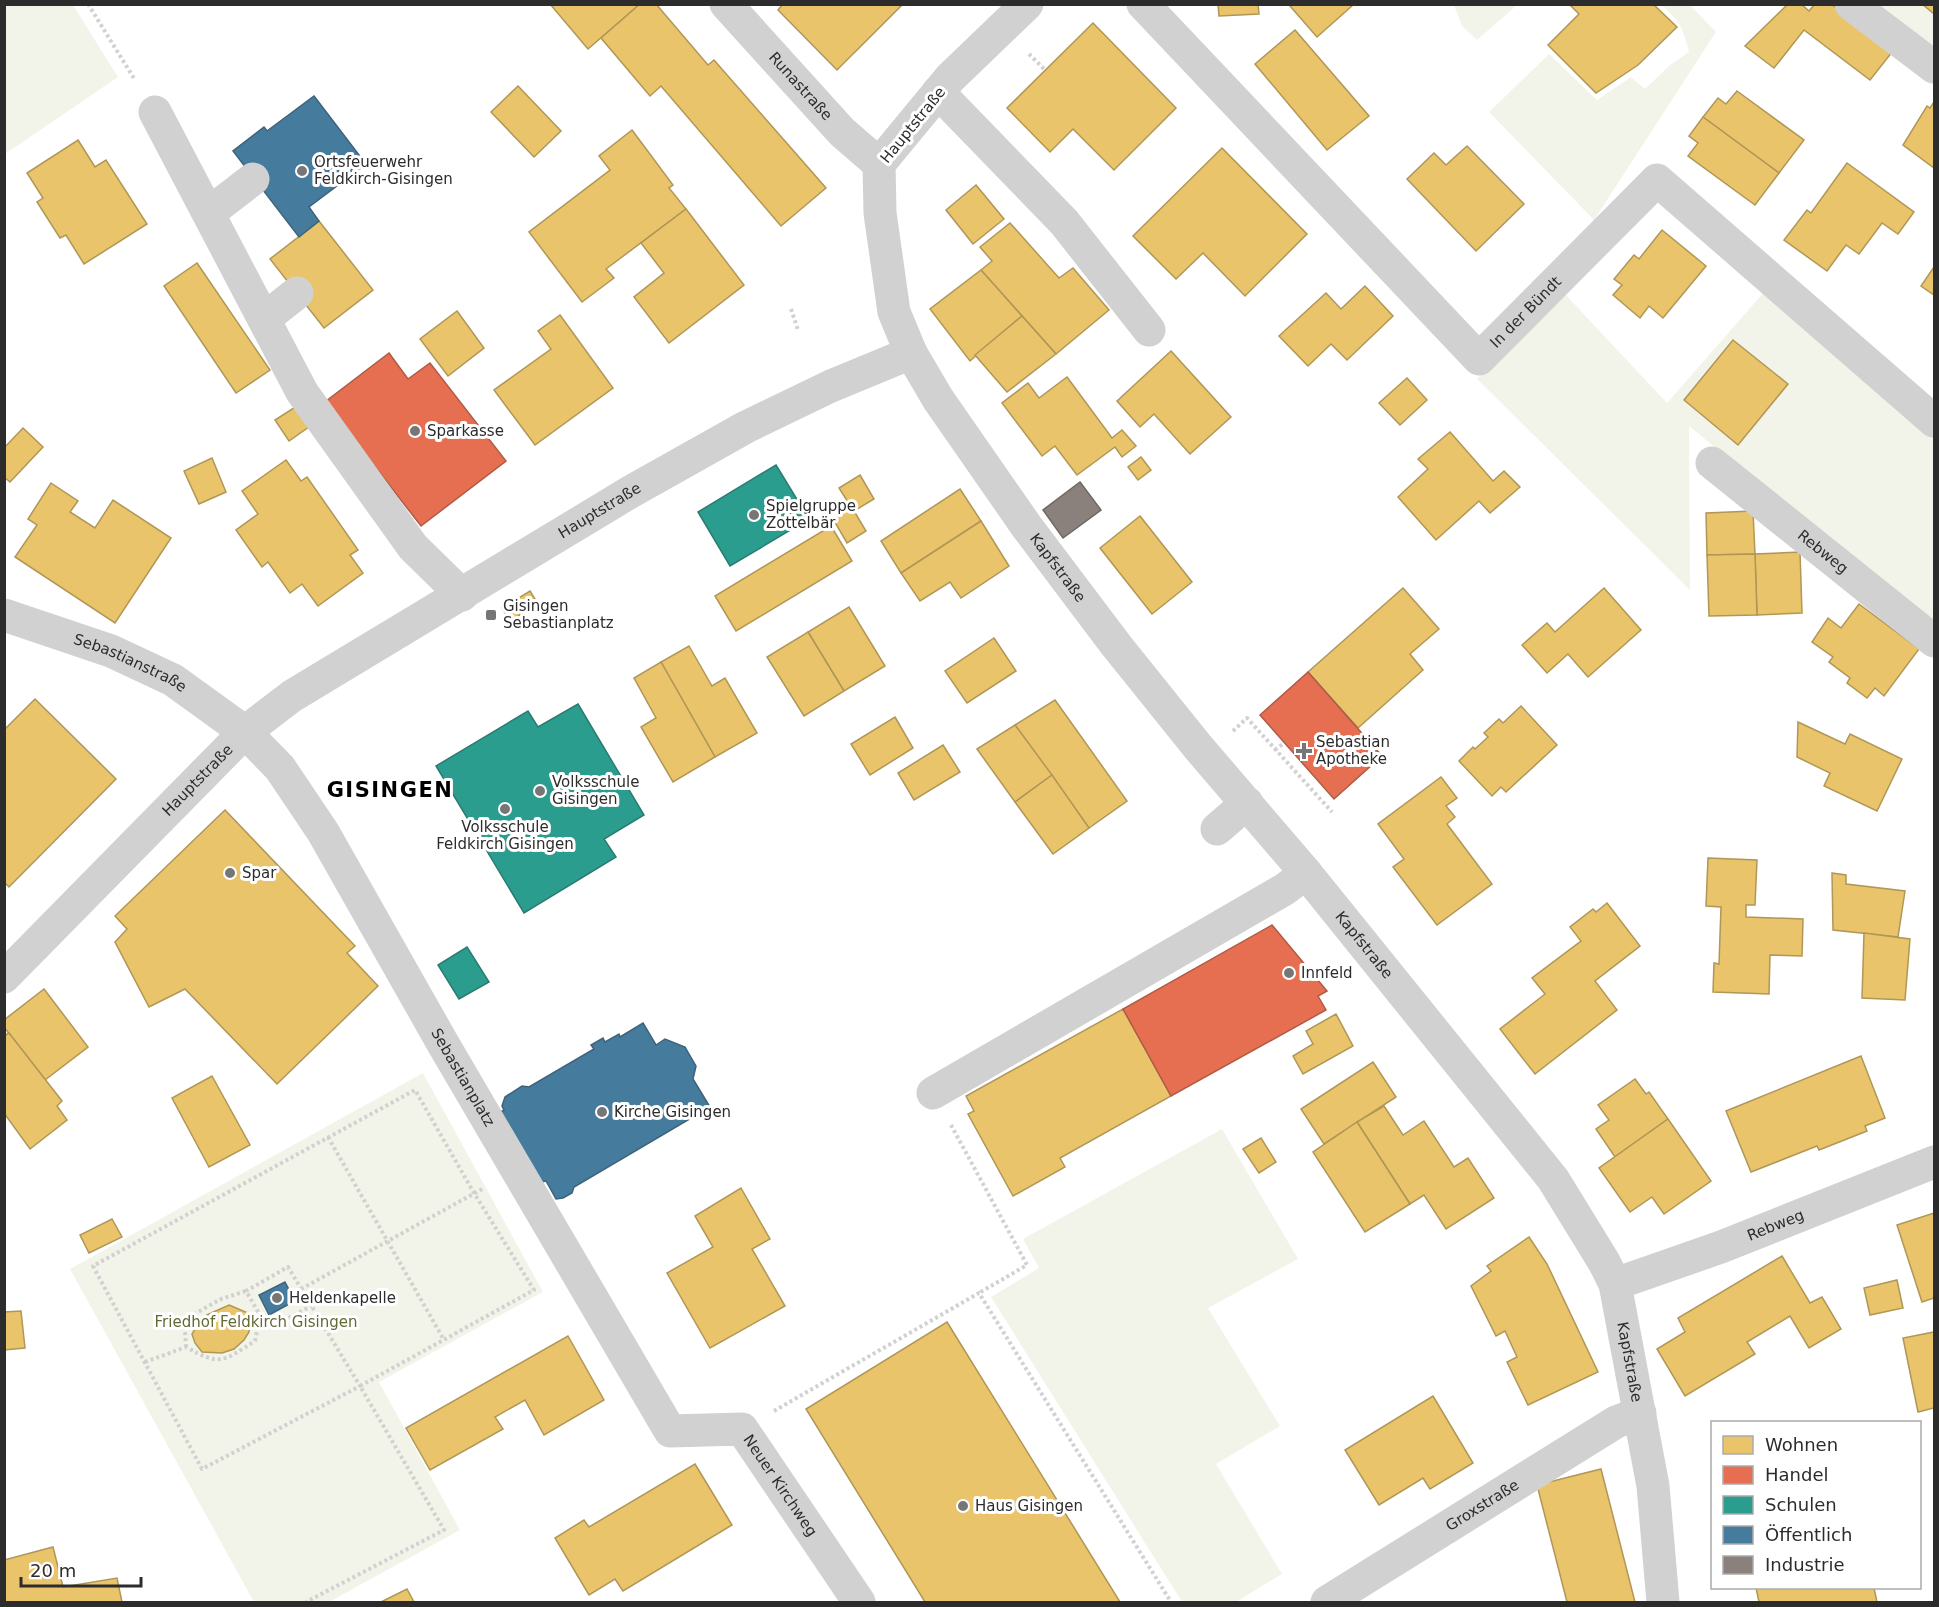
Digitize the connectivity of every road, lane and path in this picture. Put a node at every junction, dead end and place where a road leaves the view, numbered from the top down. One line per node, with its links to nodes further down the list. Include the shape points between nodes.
1 (88, 4): 8 (path)
2 (726, 4): 9 (street, Runastraße, via 842,132)
3 (1027, 4): 7 (street, Hauptstraße)
4 (1143, 4): 18 (street, In der Bündt, via 1479,359 1657,180)
5 (1851, 4): 6 (street)
6 (1935, 67)
7 (938, 92): 9 (street, Hauptstraße); 16 (street, via 1064,222)
8 (156, 112): 11 (street)
9 (879, 164): 17 (street, Hauptstraße, via 880,213 894,312)
10 (254, 179): 11 (street)
11 (209, 213): 14 (street)
12 (297, 293): 14 (street)
13 (791, 309): 15 (path)
14 (264, 318): 20 (street, via 302,392 413,547)
15 (798, 330)
16 (1149, 330)
17 (911, 353): 20 (street, Hauptstraße, via 746,427); 27 (street, Kapfstraße, via 938,399 1041,546 1116,645)
18 (1935, 421)
19 (1712, 463): 22 (street, Rebweg)
20 (462, 595): 23 (street, Hauptstraße, via 292,696)
21 (4, 615): 23 (street, Sebastianstraße, via 111,651 173,680)
22 (1935, 641)
23 (245, 732): 31 (street, Hauptstraße); 35 (street, Sebastianplatz, via 280,768 323,832)
24 (1232, 732): 26 (path, via 1247,718)
25 (1284, 743): 26 (path)
26 (1275, 750): 28 (path)
27 (1247, 803): 29 (street); 30 (street, Kapfstraße)
28 (1332, 812)
29 (1217, 829)
30 (1306, 873): 32 (street, via 1285,889); 38 (street, Kapfstraße, via 1553,1179)
31 (4, 976)
32 (933, 1093): 41 (path, via 1028,1265)
33 (328, 1137): 36 (path, via 415,1089); 37 (path); 46 (path, via 93,1266)
34 (1935, 1162): 38 (street, Rebweg, via 1721,1247)
35 (515, 1166): 36 (path); 50 (street, Sebastianplatz)
36 (474, 1193): 37 (path); 44 (path, via 534,1290)
37 (387, 1241): 39 (path); 44 (path)
38 (1615, 1284): 48 (street, Kapfstraße)
39 (301, 1289): 40 (path, via 288,1267); 42 (path)
40 (246, 1291): 43 (path); 45 (path, via 221,1299 189,1317)
41 (979, 1293): 49 (path); 53 (path)
42 (311, 1306): 43 (path, via 273,1327); 47 (path)
43 (260, 1315): 45 (path, via 255,1341 225,1359 207,1359)
44 (444, 1340): 47 (path)
45 (186, 1347): 46 (path)
46 (145, 1362): 47 (path, via 202,1469)
47 (360, 1386): 51 (path, via 444,1530)
48 (1640, 1413): 54 (street, Groxstraße, via 1616,1422); 55 (street, Kapfstraße, via 1653,1486)
49 (742, 1429): 50 (street, Neuer Kirchweg); 52 (street, Neuer Kirchweg)
50 (670, 1431)
51 (306, 1602)
52 (859, 1602)
53 (1171, 1602)
54 (1327, 1602)
55 (1663, 1602)

